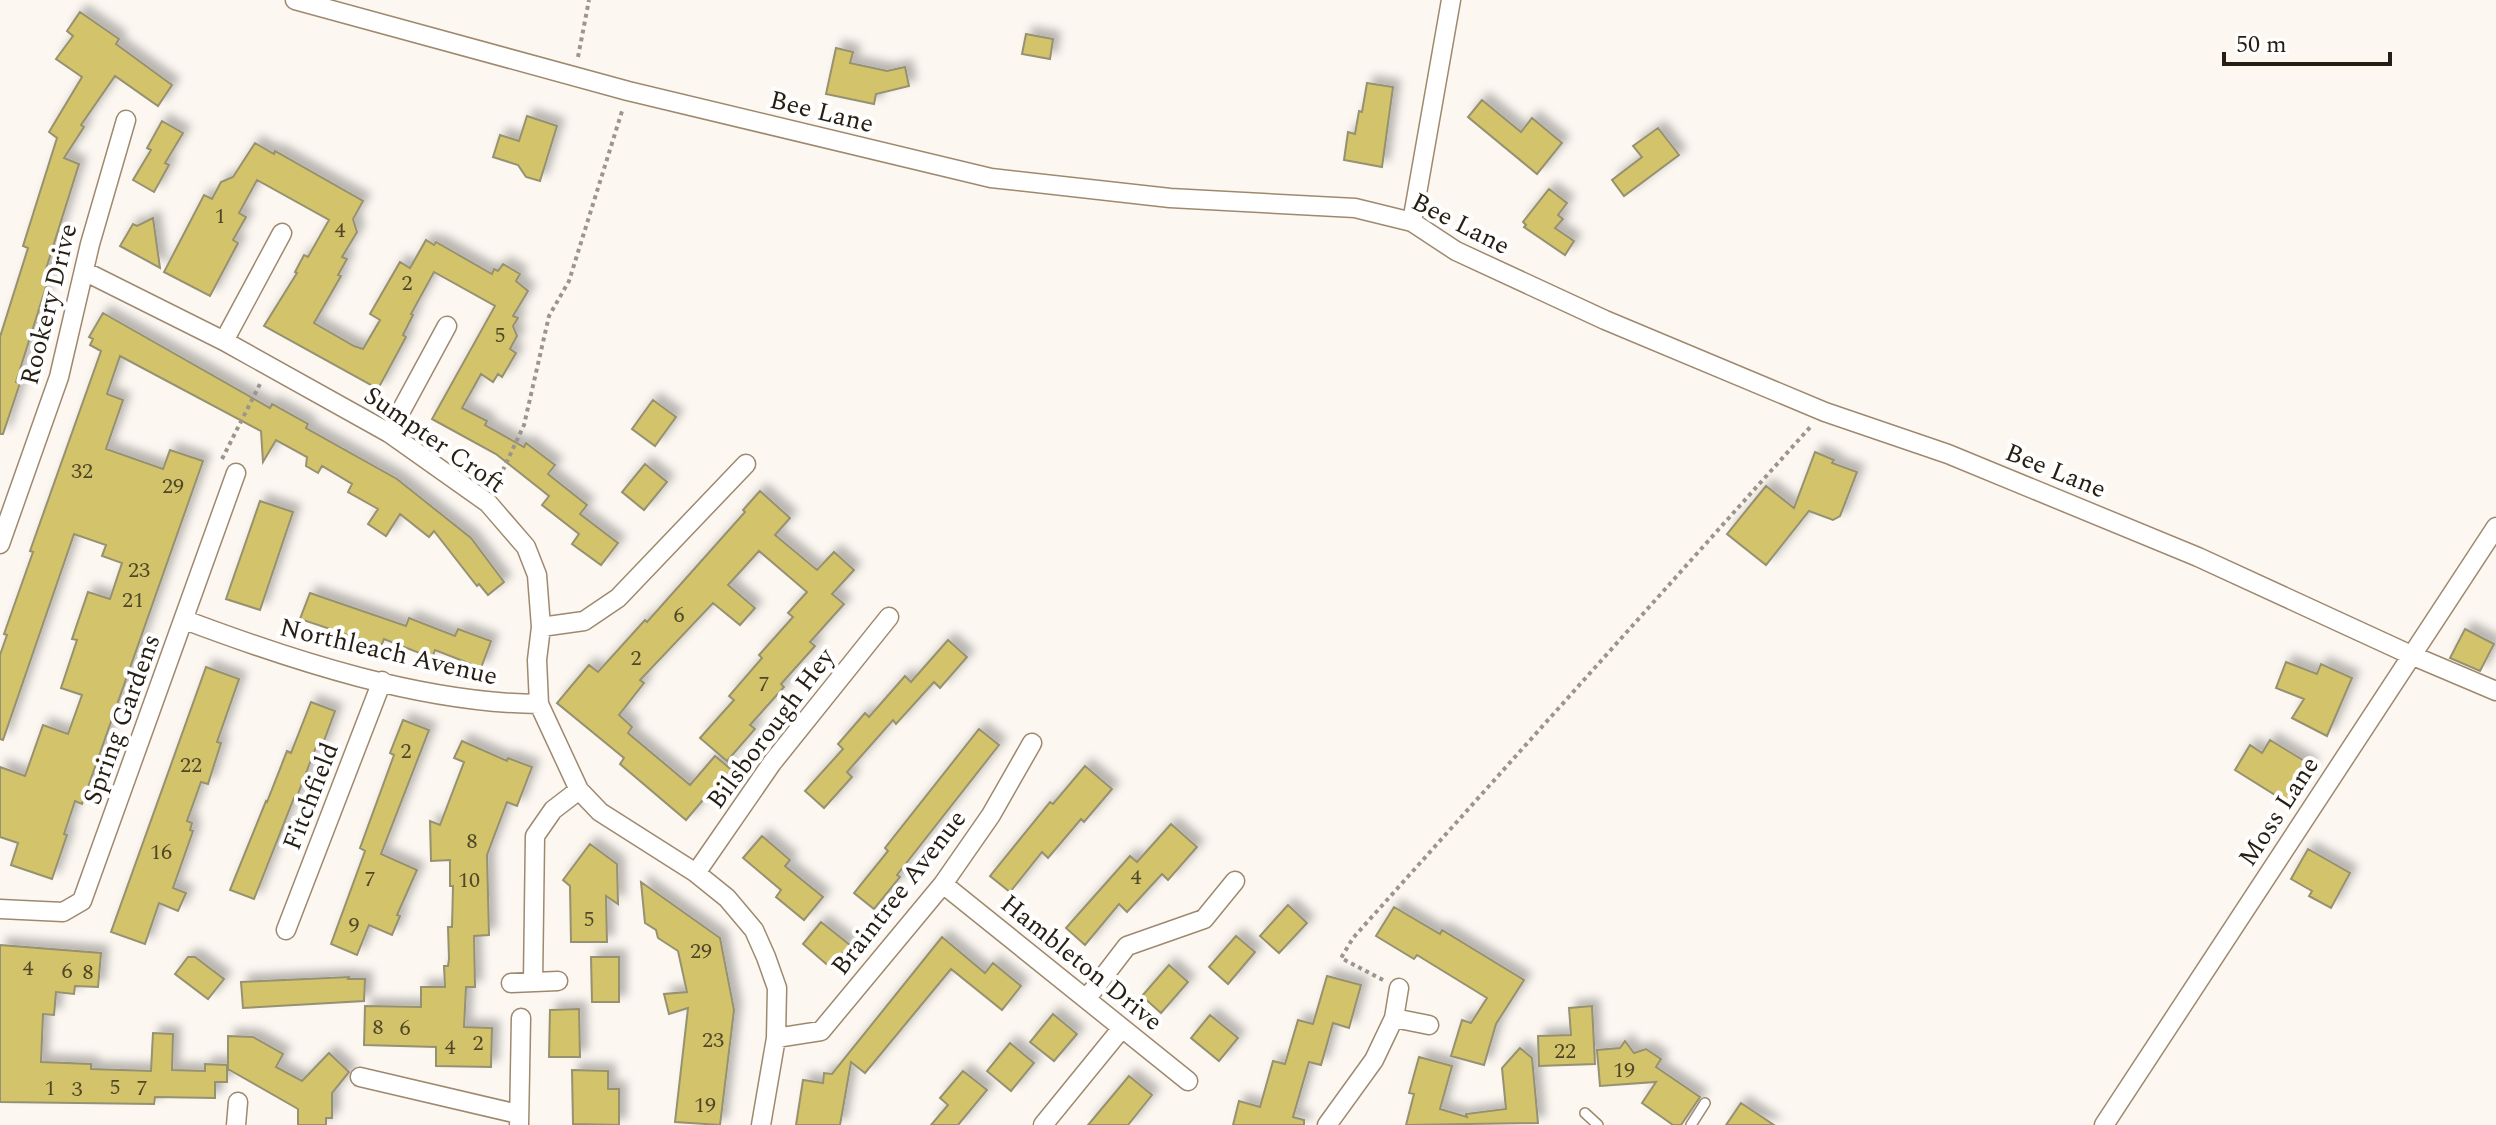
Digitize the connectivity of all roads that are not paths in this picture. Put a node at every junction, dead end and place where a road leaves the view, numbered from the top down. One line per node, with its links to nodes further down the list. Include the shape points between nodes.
1 (295, 0): 4 (street, Bee Lane, via 628,91 991,178 1170,198 1355,208)
2 (1451, 0): 4 (street)
3 (126, 120): 6 (street, Rookery Drive)
4 (1412, 222): 17 (street, Bee Lane, via 1456,251 1605,320 2198,557)
5 (282, 233): 8 (street)
6 (84, 271): 8 (street, Sumpter Croft); 13 (street, Rookery Drive, via 59,377)
7 (447, 326): 9 (street)
8 (224, 341): 9 (street, Sumpter Croft)
9 (389, 433): 16 (street, Sumpter Croft, via 488,503 526,547 537,575)
10 (746, 464): 16 (street, via 618,598 584,621)
11 (236, 473): 15 (street, Spring Gardens)
12 (2496, 527): 17 (street, Moss Lane)
13 (0, 544)
14 (889, 617): 23 (street, Bilsborough Hey, via 772,763)
15 (185, 620): 18 (street, Northleach Avenue, via 304,663); 26 (street, Spring Gardens, via 82,901 63,912)
16 (541, 627): 20 (street, Sumpter Croft)
17 (2411, 655): 19 (street, Bee Lane); 50 (street, Moss Lane)
18 (382, 681): 20 (street, Northleach Avenue, via 496,703); 27 (street, Fitchfield)
19 (2496, 691)
20 (539, 704): 22 (street, Sumpter Croft)
21 (1032, 743): 25 (street, Braintree Avenue)
22 (579, 790): 23 (street, Sumpter Croft, via 600,812); 29 (street, via 553,810 535,836)
23 (696, 873): 37 (street, Sumpter Croft, via 754,930 777,988)
24 (1235, 881): 32 (street, via 1204,919 1127,946)
25 (943, 884): 32 (street, Hambleton Drive); 37 (street, Braintree Avenue, via 821,1031)
26 (0, 909)
27 (286, 930)
28 (558, 981): 29 (street)
29 (533, 982): 30 (street)
30 (511, 983)
31 (1399, 988): 34 (street)
32 (1087, 998): 36 (street, Hambleton Drive)
33 (521, 1018): 43 (street)
34 (1394, 1018): 35 (street); 47 (street, via 1374,1060)
35 (1429, 1025)
36 (1122, 1028): 39 (street, Hambleton Drive); 46 (street)
37 (776, 1038): 45 (street, Sumpter Croft)
38 (360, 1077): 43 (street)
39 (1188, 1081)
40 (238, 1102): 44 (street)
41 (1705, 1103): 49 (lane)
42 (1585, 1113): 48 (lane)
43 (518, 1120)
44 (236, 1125)
45 (761, 1125)
46 (1043, 1125)
47 (1327, 1125)
48 (1598, 1125)
49 (1691, 1125)
50 (2104, 1125)

